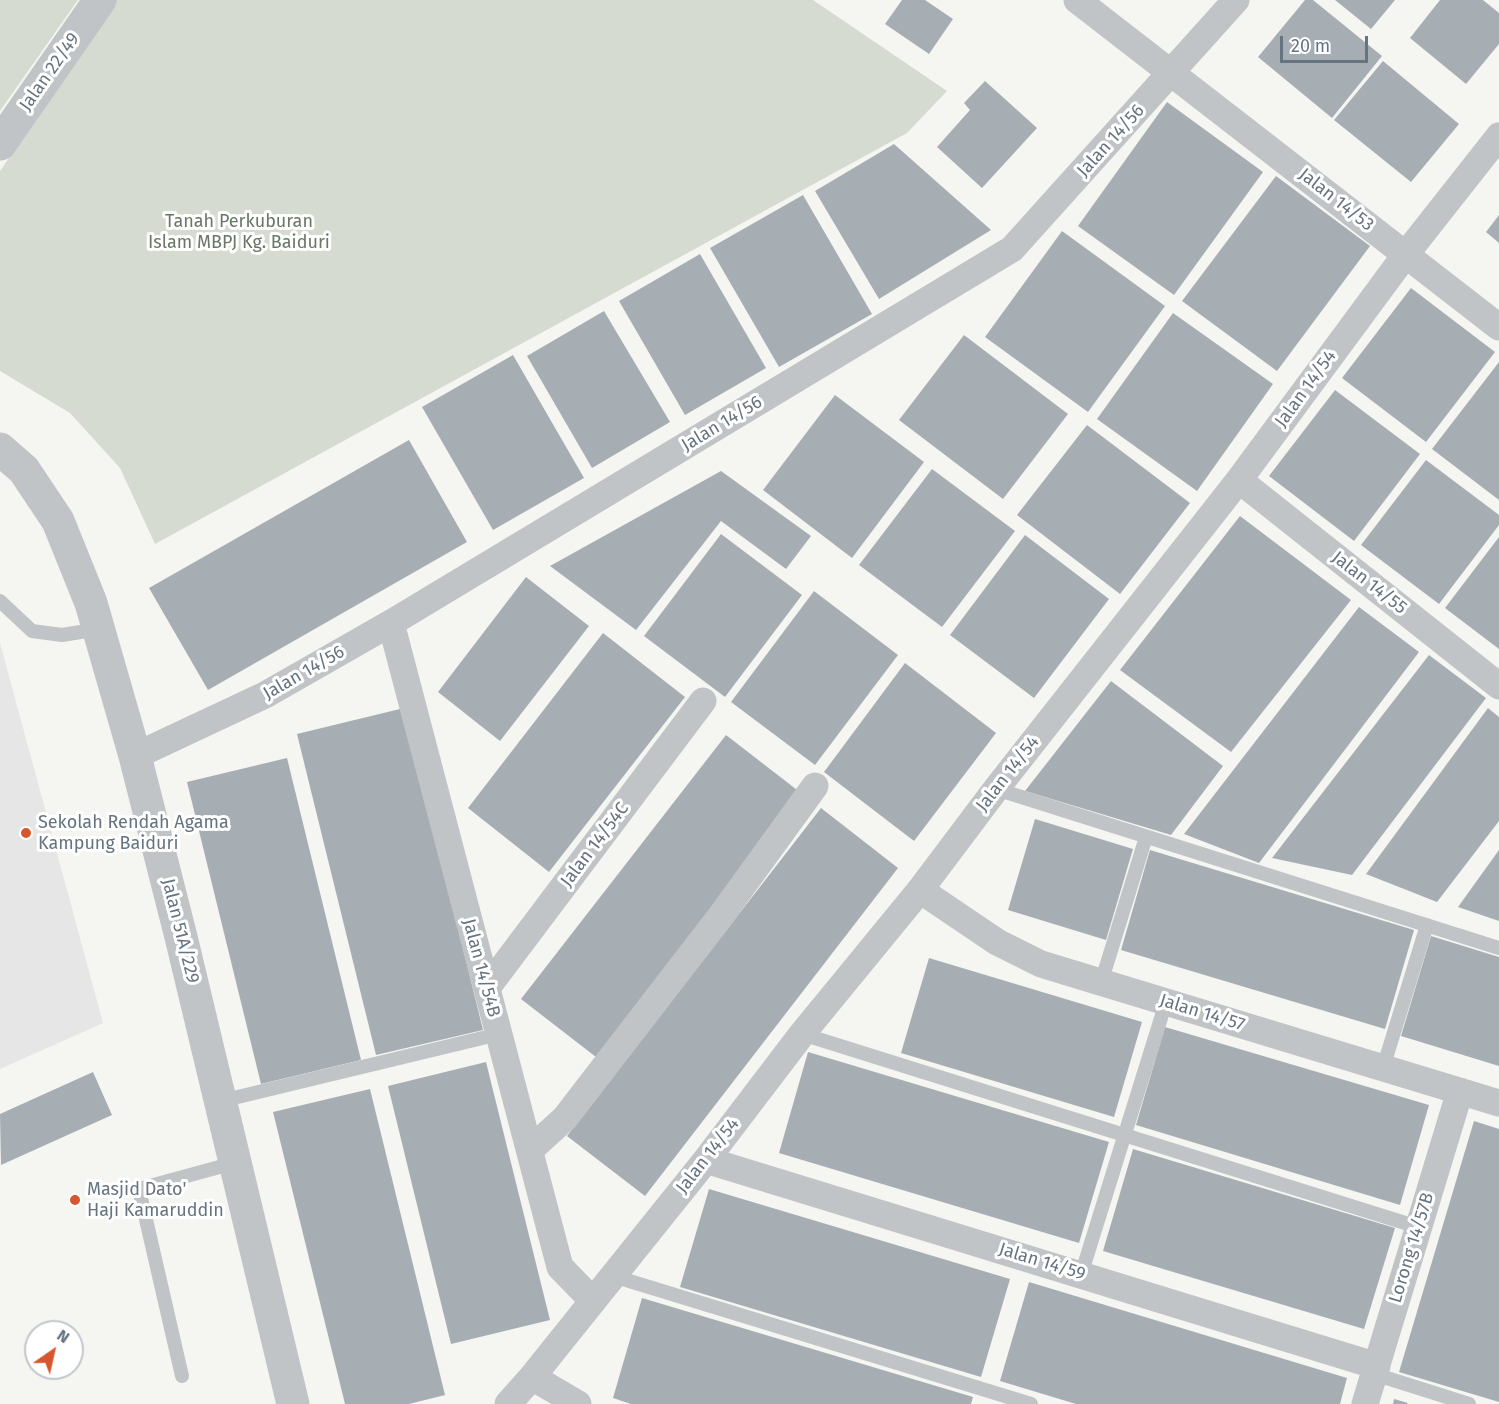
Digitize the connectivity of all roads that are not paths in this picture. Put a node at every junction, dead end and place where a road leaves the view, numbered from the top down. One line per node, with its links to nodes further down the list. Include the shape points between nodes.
1 (100, 0): 6 (street, Jalan 22/49)
2 (1077, 0): 4 (street, Jalan 14/53)
3 (1236, 0): 4 (street, Jalan 14/56)
4 (1173, 73): 7 (street, Jalan 14/53); 12 (street, Jalan 14/56, via 1012,249)
5 (1499, 136): 7 (street, Jalan 14/54)
6 (0, 144)
7 (1406, 254): 8 (street, Jalan 14/53); 10 (street, Jalan 14/54)
8 (1499, 327)
9 (0, 449): 13 (street, Jalan 51A/229, via 24,470 58,521)
10 (1239, 480): 14 (street, Jalan 14/55); 18 (street, Jalan 14/54)
11 (0, 601): 13 (lane, via 32,631 62,635)
12 (391, 623): 16 (street, Jalan 14/56, via 265,695); 24 (street, Jalan 14/54B)
13 (99, 629): 16 (street, Jalan 51A/229)
14 (1499, 686)
15 (703, 701): 24 (street, Jalan 14/54C)
16 (135, 756): 30 (street, Jalan 51A/229)
17 (815, 786): 33 (street, via 565,1118)
18 (996, 789): 19 (lane); 20 (street, Jalan 14/54)
19 (1146, 837): 21 (lane); 23 (lane)
20 (920, 890): 23 (street, Jalan 14/57, via 996,942 1041,964); 27 (street, Jalan 14/54)
21 (1427, 925): 22 (lane); 28 (lane)
22 (1499, 948)
23 (1101, 983): 25 (street, Jalan 14/57)
24 (487, 988): 26 (street, Jalan 14/54B)
25 (1166, 1002): 28 (street, Jalan 14/57); 32 (lane)
26 (499, 1034): 30 (lane); 33 (street, Jalan 14/54B)
27 (802, 1034): 32 (lane); 34 (street, Jalan 14/54)
28 (1383, 1068): 29 (street, Jalan 14/57)
29 (1460, 1091): 31 (street, Jalan 14/57); 36 (street, Lorong 14/57B)
30 (221, 1101): 35 (street, Jalan 51A/229)
31 (1499, 1103)
32 (1124, 1135): 36 (lane); 37 (lane)
33 (530, 1150): 39 (street, Jalan 14/54B, via 560,1267)
34 (706, 1160): 37 (street, Jalan 14/59); 38 (street, Jalan 14/54)
35 (234, 1163): 41 (lane, via 139,1189); 44 (street, Jalan 51A/229)
36 (1418, 1227): 40 (street, Lorong 14/57B)
37 (1082, 1275): 40 (street, Jalan 14/59)
38 (613, 1276): 39 (street, Jalan 14/54); 43 (lane)
39 (593, 1301): 42 (street, Jalan 14/54)
40 (1375, 1370): 49 (street, Lorong 14/57B); 50 (lane)
41 (182, 1376)
42 (532, 1377): 45 (street, Jalan 14/54); 46 (street)
43 (986, 1390): 47 (lane); 48 (lane)
44 (292, 1404)
45 (507, 1404)
46 (578, 1404)
47 (981, 1404)
48 (1031, 1404)
49 (1365, 1404)
50 (1469, 1404)

